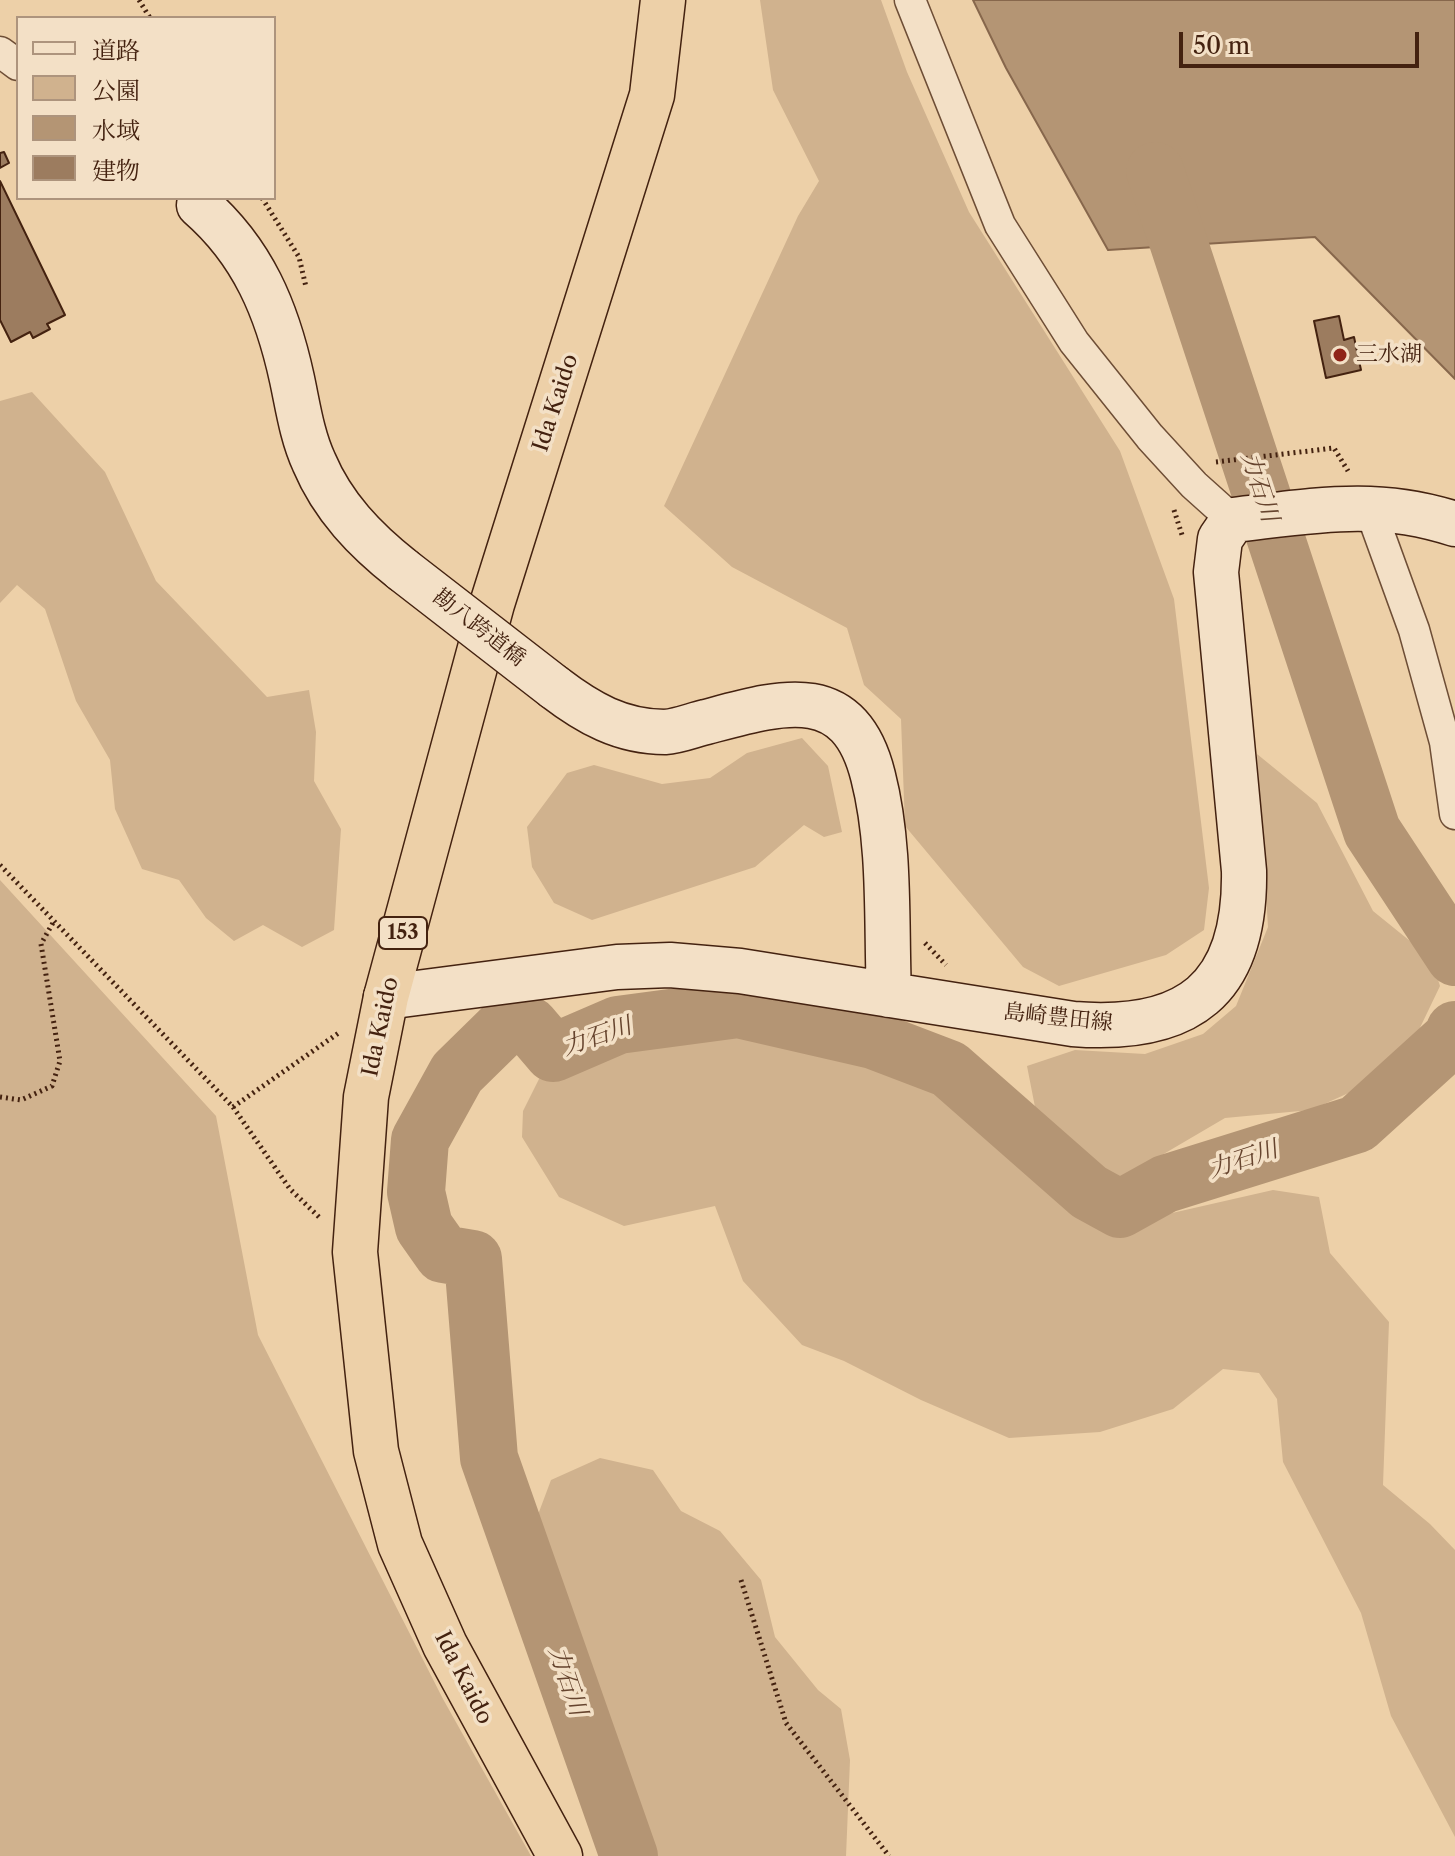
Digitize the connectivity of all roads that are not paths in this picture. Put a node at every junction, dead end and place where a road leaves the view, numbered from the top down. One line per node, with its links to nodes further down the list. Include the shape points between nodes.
1 (663, 0): 9 (highway, Ida Kaido / 153, via 652,95 492,604)
2 (910, 0): 5 (street, via 1000,225 1083,354 1150,437)
3 (194, 202): 8 (main road, 勘八跨道橋, bridge, via 229,234 260,278 279,326 304,435 324,483 365,538 403,570 600,718 669,732 757,708 803,703 843,718 866,753 883,835)
4 (1363, 506): 5 (main road); 6 (main road); 7 (street, via 1418,644 1445,742)
5 (1233, 520): 8 (main road, 島崎豊田線, via 1220,539 1216,572 1245,912 1224,971 1176,1013 1111,1027)
6 (1455, 524)
7 (1455, 814)
8 (889, 995): 9 (main road, 島崎豊田線, via 670,965 617,967)
9 (384, 1006): 10 (highway, Ida Kaido / 153, via 366,1097 355,1252 376,1451 400,1544 445,1645)
10 (560, 1856)

